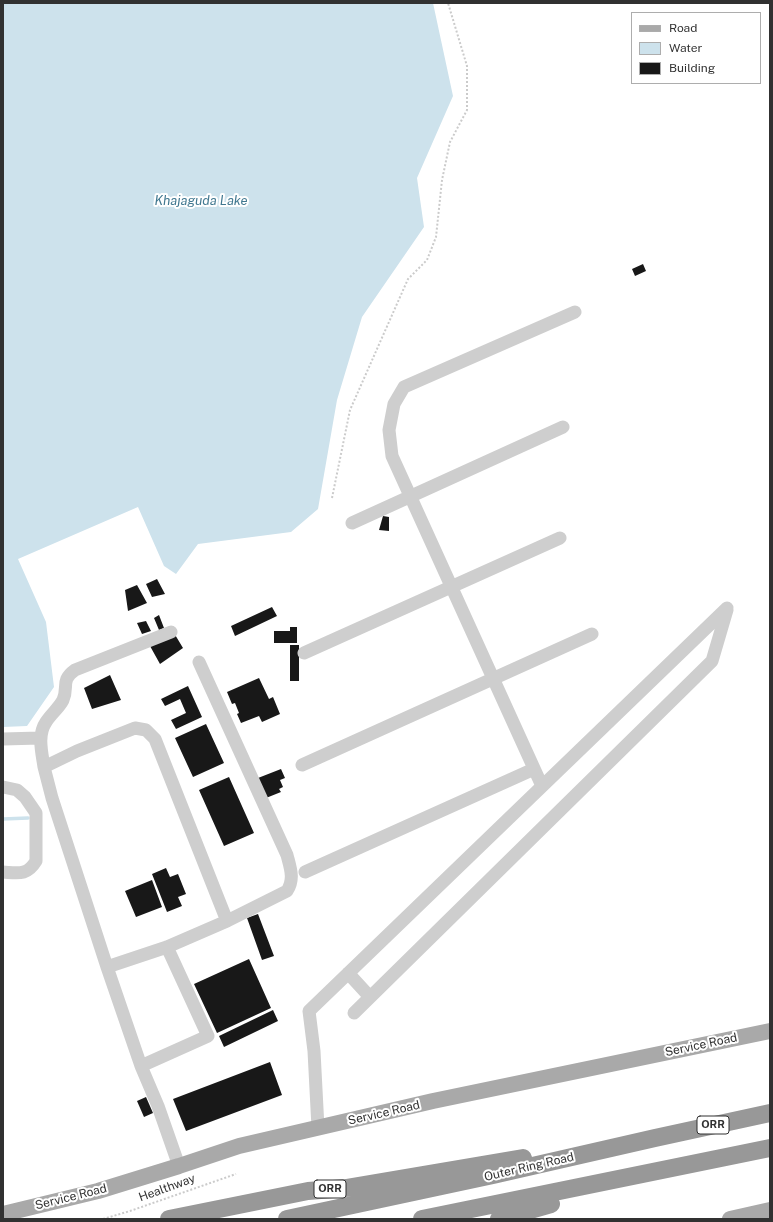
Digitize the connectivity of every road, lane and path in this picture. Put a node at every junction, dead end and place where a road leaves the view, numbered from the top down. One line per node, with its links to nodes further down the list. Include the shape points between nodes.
1 (448, 3): 5 (path, via 468,66 467,110 450,142 442,180 436,237 426,260 408,279 350,410)
2 (575, 312): 4 (street, via 404,387 394,404 389,430 392,456)
3 (563, 427): 4 (street)
4 (410, 497): 6 (street); 8 (street)
5 (332, 498)
6 (352, 523)
7 (560, 538): 8 (street)
8 (451, 587): 11 (street); 13 (street)
9 (171, 632): 14 (street, via 70,673 66,678 62,701 45,723)
10 (592, 634): 13 (street)
11 (304, 653)
12 (199, 662): 23 (street, via 287,855 292,878 287,891)
13 (493, 679): 16 (street); 18 (street)
14 (40, 738): 15 (street); 17 (street)
15 (3, 739)
16 (302, 765)
17 (44, 767): 23 (street, via 134,728 146,730 155,739); 25 (street)
18 (534, 769): 19 (street); 22 (street)
19 (542, 786): 26 (street); 27 (street, via 727,608 712,661)
20 (3, 787): 21 (street, via 16,790 26,797 36,813 36,862 32,868 21,873)
21 (3, 872)
22 (305, 872)
23 (227, 921): 24 (street)
24 (166, 947): 25 (street); 30 (street, via 208,1036)
25 (107, 967): 30 (street)
26 (348, 973): 27 (street); 32 (street, via 309,1011)
27 (370, 997): 28 (street)
28 (354, 1013)
29 (770, 1031): 32 (main road, Service Road)
30 (141, 1066): 35 (street)
31 (770, 1113): 33 (highway, Outer Ring Road / ORR)
32 (318, 1128): 35 (main road, Service Road, via 239,1146)
33 (655, 1138): 41 (highway, ORR, via 491,1162 346,1188 308,1191); 42 (highway, Outer Ring Road / ORR)
34 (770, 1148): 36 (highway)
35 (179, 1166): 39 (main road, Service Road)
36 (663, 1170): 43 (highway); 44 (highway)
37 (236, 1174): 40 (path, Healthway)
38 (770, 1210): 45 (main road)
39 (3, 1214)
40 (103, 1219)
41 (169, 1219)
42 (287, 1219)
43 (422, 1219)
44 (499, 1219)
45 (730, 1219)

